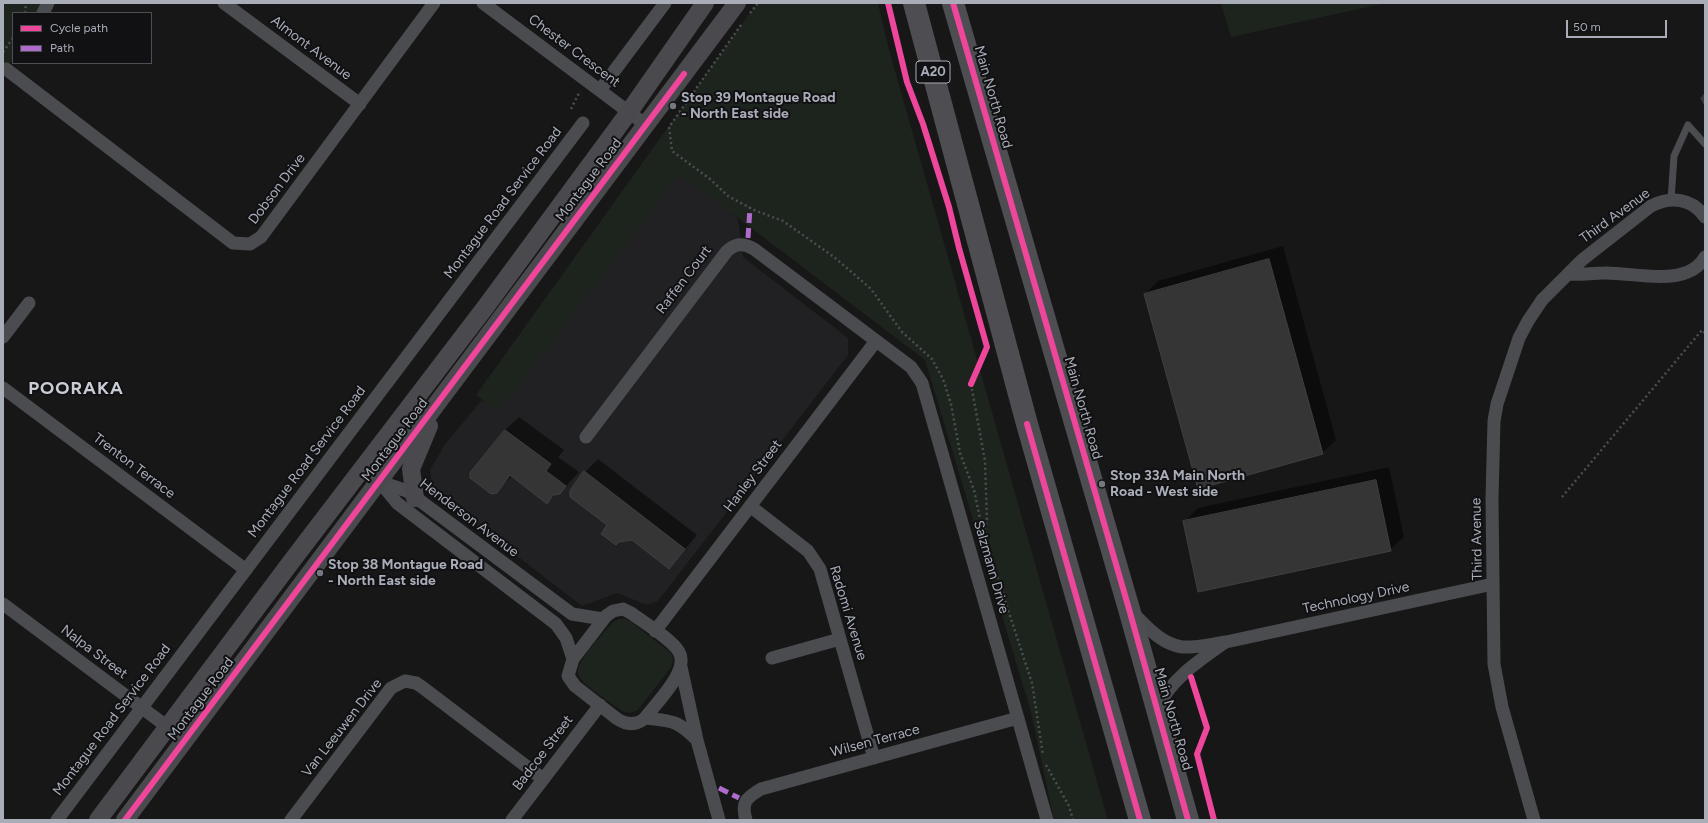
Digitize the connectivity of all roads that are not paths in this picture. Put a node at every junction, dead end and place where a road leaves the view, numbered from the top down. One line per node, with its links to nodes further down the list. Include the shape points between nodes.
1 (48, 3): 10 (street)
2 (224, 3): 13 (street, Almont Avenue)
3 (434, 3): 13 (street, Dobson Drive)
4 (483, 3): 12 (street, Chester Crescent)
5 (665, 3): 12 (street)
6 (705, 3): 14 (main road, Montague Road)
7 (914, 3): 61 (highway, A20, via 1028,424)
8 (953, 3): 35 (highway, Main North Road / A20)
9 (743, 9): 16 (main road, Montague Road)
10 (44, 12)
11 (7, 68): 13 (street, Dobson Drive, via 233,243 250,244 261,237)
12 (600, 90): 14 (street, Chester Crescent)
13 (360, 104)
14 (629, 112): 16 (street, Chester Crescent); 28 (main road, Montague Road, via 488,305)
15 (583, 123): 32 (street, Montague Road Service Road)
16 (646, 125): 26 (main road, Montague Road)
17 (1705, 144): 18 (lane, via 1688,125 1674,156)
18 (1671, 200): 19 (street, Third Avenue, via 1690,203); 21 (street, Third Avenue, via 1651,206 1582,260)
19 (1705, 217)
20 (1705, 257): 21 (street, via 1693,270 1677,276)
21 (1570, 274): 33 (street, Third Avenue, via 1542,300 1528,321 1497,404 1494,421 1492,492)
22 (29, 303): 23 (street)
23 (3, 337)
24 (876, 341): 27 (street, Raffen Court, via 754,249 739,244 727,251); 31 (street, Hanley Street); 47 (street, Salzmann Drive, via 911,367 919,378)
25 (3, 388): 32 (street, Trenton Terrace)
26 (438, 403): 29 (main road, Montague Road); 30 (main road, via 411,469)
27 (586, 437)
28 (362, 469): 29 (main road); 48 (main road, Montague Road)
29 (379, 481): 30 (street, Henderson Avenue, via 407,491); 41 (street, via 397,503 556,624 566,638); 49 (main road, Montague Road)
30 (415, 498): 36 (street, Henderson Avenue, via 565,609 581,617)
31 (750, 506): 37 (street, Hanley Street); 38 (street, Radomi Avenue, via 808,551 814,559 820,569)
32 (246, 570): 45 (street, Montague Road Service Road)
33 (1493, 584): 39 (street, Technology Drive); 63 (street, Third Avenue, via 1496,682)
34 (3, 604): 45 (street, Nalpa Street)
35 (1129, 608): 39 (street, Technology Drive, via 1153,633 1174,645 1183,647); 44 (highway, Main North Road / A20)
36 (603, 619): 37 (street, via 613,611 623,609); 41 (street)
37 (655, 631): 42 (street, via 675,645 680,653)
38 (840, 639): 40 (street); 51 (street, Radomi Avenue)
39 (1226, 642): 44 (street, Technology Drive, via 1170,686)
40 (772, 658)
41 (572, 659): 43 (street, via 569,670 571,682)
42 (681, 667): 46 (street, via 673,682); 50 (street)
43 (600, 705): 46 (street, via 628,724 640,722); 52 (street, Badcoe Street)
44 (1157, 707): 62 (highway, Main North Road / A20)
45 (142, 708): 48 (street, Nalpa Street); 53 (street, Montague Road Service Road)
46 (645, 718): 50 (street, via 674,722)
47 (1018, 718): 51 (street, Wilsen Terrace); 60 (street, Salzmann Drive)
48 (167, 727): 49 (street, Nalpa Street); 54 (main road, Montague Road)
49 (185, 740): 55 (main road, Montague Road)
50 (697, 740): 58 (street)
51 (874, 758): 59 (street, Wilsen Terrace, via 761,789 749,796 743,807)
52 (543, 779): 56 (street, Van Leeuwen Drive, via 422,687 405,681 390,688); 57 (street, Badcoe Street)
53 (57, 820)
54 (98, 820)
55 (125, 820)
56 (291, 820)
57 (512, 820)
58 (719, 820)
59 (746, 820)
60 (1047, 820)
61 (1140, 820)
62 (1188, 820)
63 (1534, 820)

